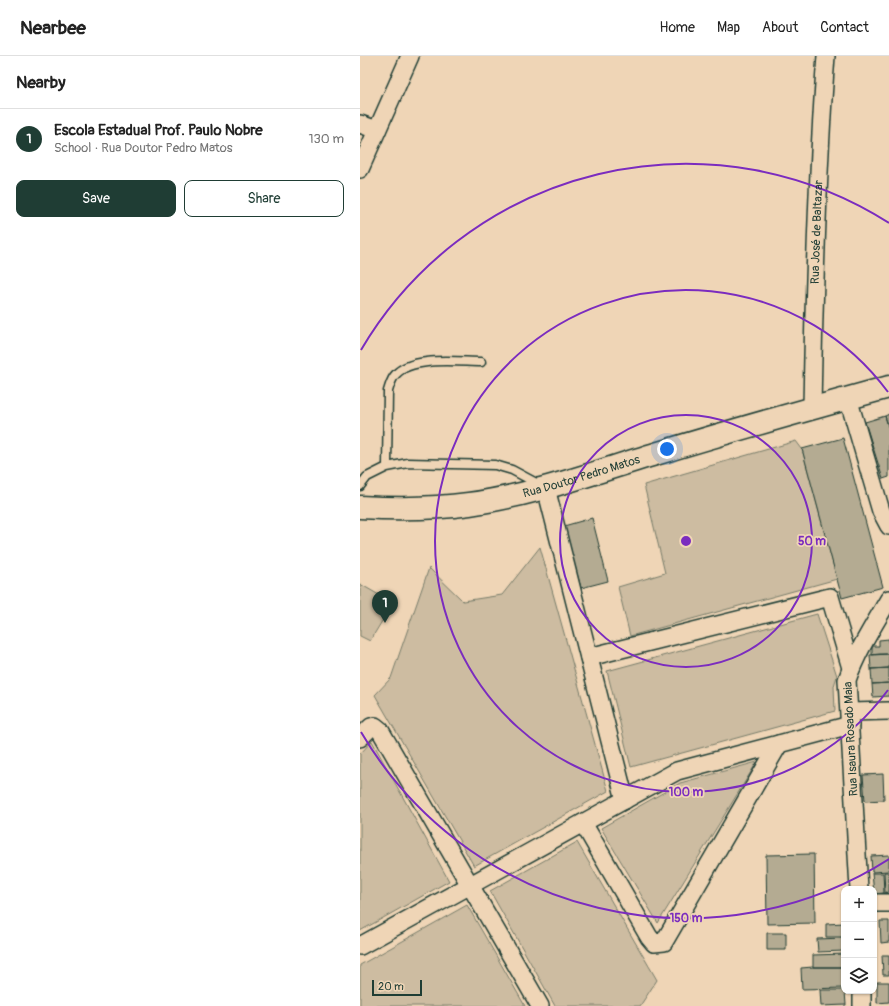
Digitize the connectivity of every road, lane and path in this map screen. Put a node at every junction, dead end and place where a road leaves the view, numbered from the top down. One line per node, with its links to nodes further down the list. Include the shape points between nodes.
1 (410, 56): 4 (street)
2 (826, 56): 9 (street, Rua José de Baltazar, via 818,173)
3 (360, 124): 4 (street)
4 (377, 130): 5 (street)
5 (360, 169)
6 (481, 362): 10 (lane, via 428,362 404,368 396,374 388,391)
7 (889, 387): 8 (main road, Rua Doutor Pedro Matos)
8 (848, 398): 9 (main road, Rua Doutor Pedro Matos); 14 (street, via 881,510)
9 (812, 408): 12 (main road, Rua Doutor Pedro Matos)
10 (387, 467): 11 (lane, via 367,477); 12 (lane, via 408,463 495,465 512,470)
11 (360, 486)
12 (546, 488): 13 (main road, Rua Doutor Pedro Matos, via 468,504 412,509); 16 (street)
13 (360, 507)
14 (889, 526)
15 (889, 599): 17 (street, Rua Isaura Rosado Maia)
16 (589, 657): 17 (street, via 830,597); 22 (street)
17 (851, 668): 19 (street, Rua Isaura Rosado Maia, via 847,680)
18 (889, 711): 19 (street)
19 (850, 719): 21 (street); 25 (street, Rua Isaura Rosado Maia)
20 (360, 738): 24 (street, via 372,727 380,730)
21 (778, 744): 22 (street, via 677,771); 23 (street, via 664,942 654,943 648,937)
22 (625, 800): 23 (street)
23 (583, 823): 24 (street)
24 (470, 885): 28 (street); 30 (street)
25 (858, 886)
26 (889, 903): 27 (street)
27 (877, 904)
28 (360, 946)
29 (862, 994): 31 (street)
30 (540, 1006)
31 (862, 1006)

